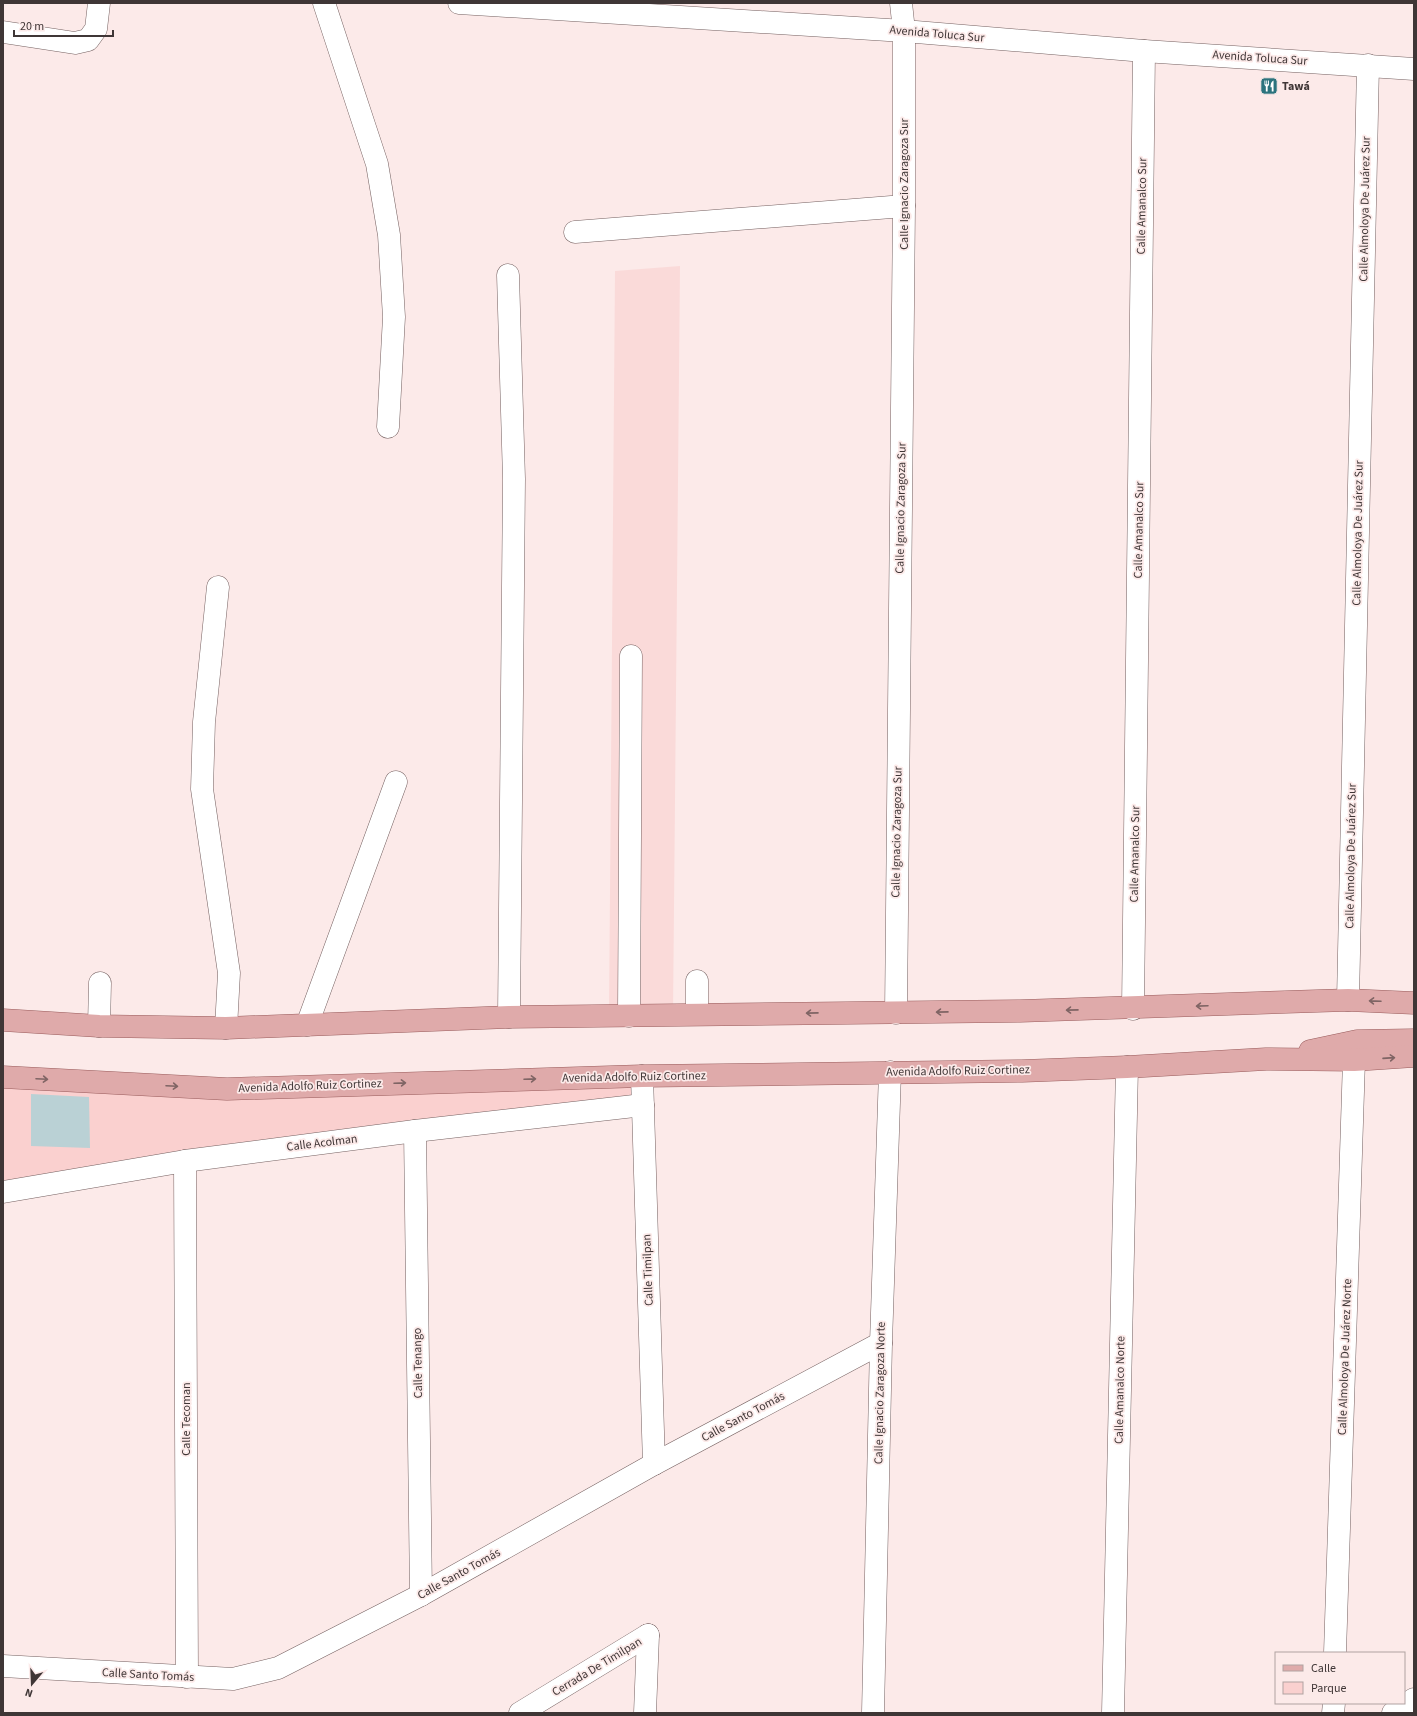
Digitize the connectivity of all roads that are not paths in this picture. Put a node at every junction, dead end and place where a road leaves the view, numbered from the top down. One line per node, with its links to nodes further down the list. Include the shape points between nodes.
1 (100, 3): 6 (street, via 96,29 88,40 75,43)
2 (324, 3): 13 (street, via 377,164 389,235 394,317)
3 (459, 3): 5 (street, Avenida Toluca Sur)
4 (901, 3): 5 (street, Calle Ignacio Zaragoza Sur)
5 (904, 31): 7 (street, Avenida Toluca Sur); 10 (street, Calle Ignacio Zaragoza Sur)
6 (3, 32)
7 (1144, 51): 8 (street, Avenida Toluca Sur); 20 (street, Calle Amanalco Sur)
8 (1368, 65): 9 (street, Avenida Toluca Sur); 21 (street, Calle Almoloya De Juárez Sur)
9 (1414, 69)
10 (904, 206): 11 (street); 22 (street, Calle Ignacio Zaragoza Sur)
11 (575, 232)
12 (508, 275): 26 (street, via 514,479)
13 (388, 427)
14 (218, 587): 30 (street, via 204,722 202,789 229,973)
15 (631, 656): 25 (street)
16 (396, 782): 28 (street)
17 (697, 980): 23 (street)
18 (100, 983): 29 (street)
19 (1414, 1003): 21 (main road, one-way to 21)
20 (1133, 1008): 21 (main road, one-way to 20, via 1241,1005); 22 (main road, one-way to 22)
21 (1351, 1008): 24 (main road)
22 (896, 1013): 23 (main road, one-way to 23)
23 (697, 1014): 25 (main road)
24 (1414, 1015)
25 (629, 1016): 26 (main road)
26 (509, 1017): 28 (main road)
27 (3, 1020): 29 (main road)
28 (307, 1025): 30 (main road)
29 (99, 1026): 30 (main road)
30 (226, 1028)
31 (1414, 1040): 32 (main road, Avenida Adolfo Ruiz Cortinez)
32 (1356, 1051): 33 (main road, Avenida Adolfo Ruiz Cortinez, one-way to 33); 34 (main road, Avenida Adolfo Ruiz Cortinez); 45 (street, Calle Almoloya De Juárez Norte)
33 (1414, 1056)
34 (1127, 1067): 35 (main road, Avenida Adolfo Ruiz Cortinez); 52 (street, Calle Amanalco Norte)
35 (890, 1072): 36 (main road, Avenida Adolfo Ruiz Cortinez); 42 (street, Calle Ignacio Zaragoza Norte)
36 (642, 1076): 37 (main road, Avenida Adolfo Ruiz Cortinez, one-way to 36, via 227,1088); 38 (street, Calle Timilpan)
37 (3, 1077)
38 (643, 1105): 39 (street, Calle Acolman); 43 (street, Calle Timilpan)
39 (415, 1131): 40 (street, Calle Acolman); 44 (street, Calle Tenango)
40 (185, 1161): 41 (street, Calle Acolman); 47 (street, Calle Tecoman)
41 (3, 1192)
42 (881, 1343): 43 (street, Calle Santo Tomás); 51 (street, Calle Ignacio Zaragoza Norte)
43 (654, 1464): 44 (street, Calle Santo Tomás)
44 (421, 1595): 47 (street, Calle Santo Tomás, via 278,1668 233,1680)
45 (1335, 1652)
46 (3, 1666): 47 (street, Calle Santo Tomás)
47 (187, 1677)
48 (1414, 1699): 53 (street)
49 (520, 1713): 50 (street, Cerrada De Timilpan, via 648,1636)
50 (646, 1713)
51 (873, 1713)
52 (1113, 1713)
53 (1393, 1713)

